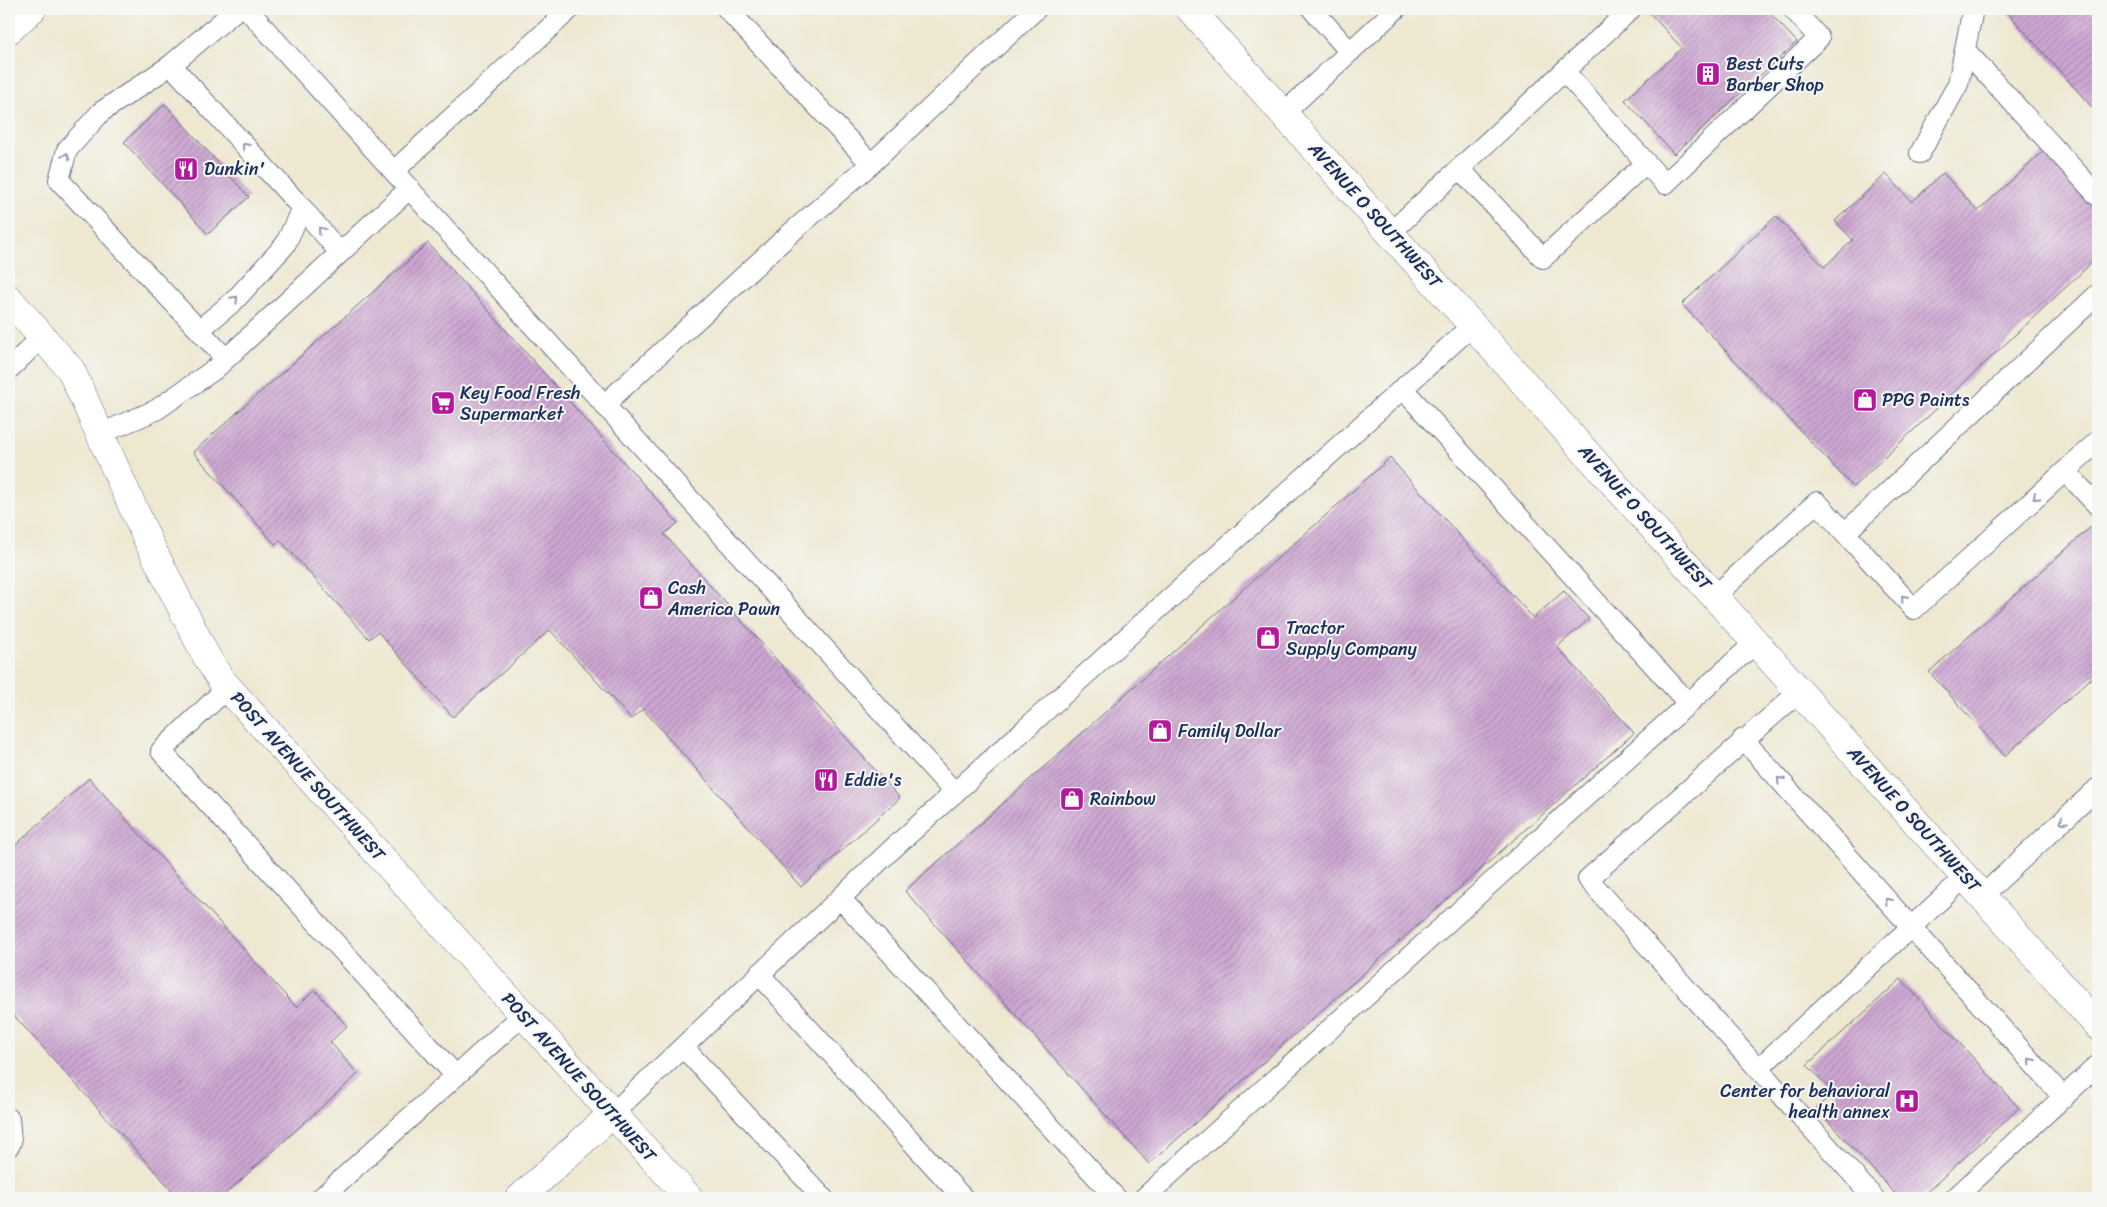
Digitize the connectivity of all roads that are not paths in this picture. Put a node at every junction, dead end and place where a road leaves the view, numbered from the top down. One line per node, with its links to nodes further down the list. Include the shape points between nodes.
1 (32, 9): 13 (main road)
2 (236, 9): 16 (lane)
3 (247, 9): 23 (lane)
4 (570, 9): 23 (lane)
5 (727, 9): 21 (lane)
6 (1035, 9): 21 (lane)
7 (1190, 9): 18 (main road, AVENUE O SOUTHWEST)
8 (1312, 9): 15 (lane)
9 (1396, 9): 15 (lane)
10 (1628, 9): 17 (lane)
11 (1793, 9): 20 (lane, via 1819,38 1665,184)
12 (1973, 9): 14 (lane)
13 (9, 30)
14 (1965, 50): 19 (lane, via 1958,84); 25 (lane)
15 (1350, 52): 18 (lane)
16 (171, 65): 26 (lane, one-way to 16); 32 (lane, one-way to 16, via 59,180 67,150 101,112)
17 (1564, 71): 20 (lane); 22 (lane)
18 (1284, 114): 27 (main road, AVENUE O SOUTHWEST)
19 (1920, 153)
20 (1646, 162): 22 (lane, via 1543,258)
21 (871, 164): 37 (lane)
22 (1460, 168): 27 (lane)
23 (394, 171): 24 (lane)
24 (410, 188): 28 (lane); 37 (lane)
25 (2098, 196)
26 (302, 208): 28 (lane, one-way to 26); 32 (lane, one-way to 26, via 234,301 285,245)
27 (1390, 234): 31 (main road, AVENUE O SOUTHWEST)
28 (340, 252): 34 (lane)
29 (2098, 294): 42 (lane)
30 (9, 299): 33 (main road, POST AVENUE SOUTHWEST)
31 (1473, 325): 36 (lane); 43 (main road, AVENUE O SOUTHWEST)
32 (198, 330): 34 (lane)
33 (42, 337): 35 (lane); 38 (main road, POST AVENUE SOUTHWEST, via 71,370)
34 (226, 359): 38 (lane, via 156,410)
35 (9, 369)
36 (1402, 389): 47 (lane); 50 (lane)
37 (604, 405): 50 (lane)
38 (100, 434): 45 (main road, POST AVENUE SOUTHWEST, via 149,543 205,654)
39 (2098, 441): 40 (lane)
40 (2065, 471): 41 (lane); 42 (lane, one-way to 42, via 1914,609)
41 (2098, 506)
42 (1845, 533): 43 (lane, via 1817,502)
43 (1715, 596): 44 (main road, AVENUE O SOUTHWEST)
44 (1756, 642): 46 (main road, AVENUE O SOUTHWEST); 47 (lane)
45 (228, 687): 55 (main road, POST AVENUE SOUTHWEST); 60 (lane, via 161,751)
46 (1800, 691): 48 (lane); 51 (main road, AVENUE O SOUTHWEST)
47 (1688, 703): 71 (lane)
48 (1743, 740): 53 (lane, one-way to 48); 59 (lane, via 1588,879)
49 (2098, 788): 51 (lane, one-way to 51)
50 (955, 793): 52 (lane)
51 (1974, 886): 53 (lane); 56 (main road, AVENUE O SOUTHWEST)
52 (840, 898): 54 (lane); 70 (lane)
53 (1911, 927): 59 (lane); 61 (lane, one-way to 53)
54 (759, 974): 57 (lane); 69 (lane)
55 (523, 1015): 60 (lane); 62 (main road, POST AVENUE SOUTHWEST)
56 (2098, 1026)
57 (683, 1047): 62 (lane); 68 (lane)
58 (2098, 1065): 61 (lane)
59 (1759, 1068): 72 (lane)
60 (456, 1076): 65 (lane)
61 (2064, 1098): 73 (lane)
62 (612, 1114): 66 (main road); 67 (main road, POST AVENUE SOUTHWEST)
63 (9, 1119): 64 (lane)
64 (9, 1146)
65 (321, 1198)
66 (520, 1198)
67 (689, 1198)
68 (822, 1198)
69 (964, 1198)
70 (1116, 1198)
71 (1144, 1198)
72 (1874, 1198)
73 (1955, 1198)

